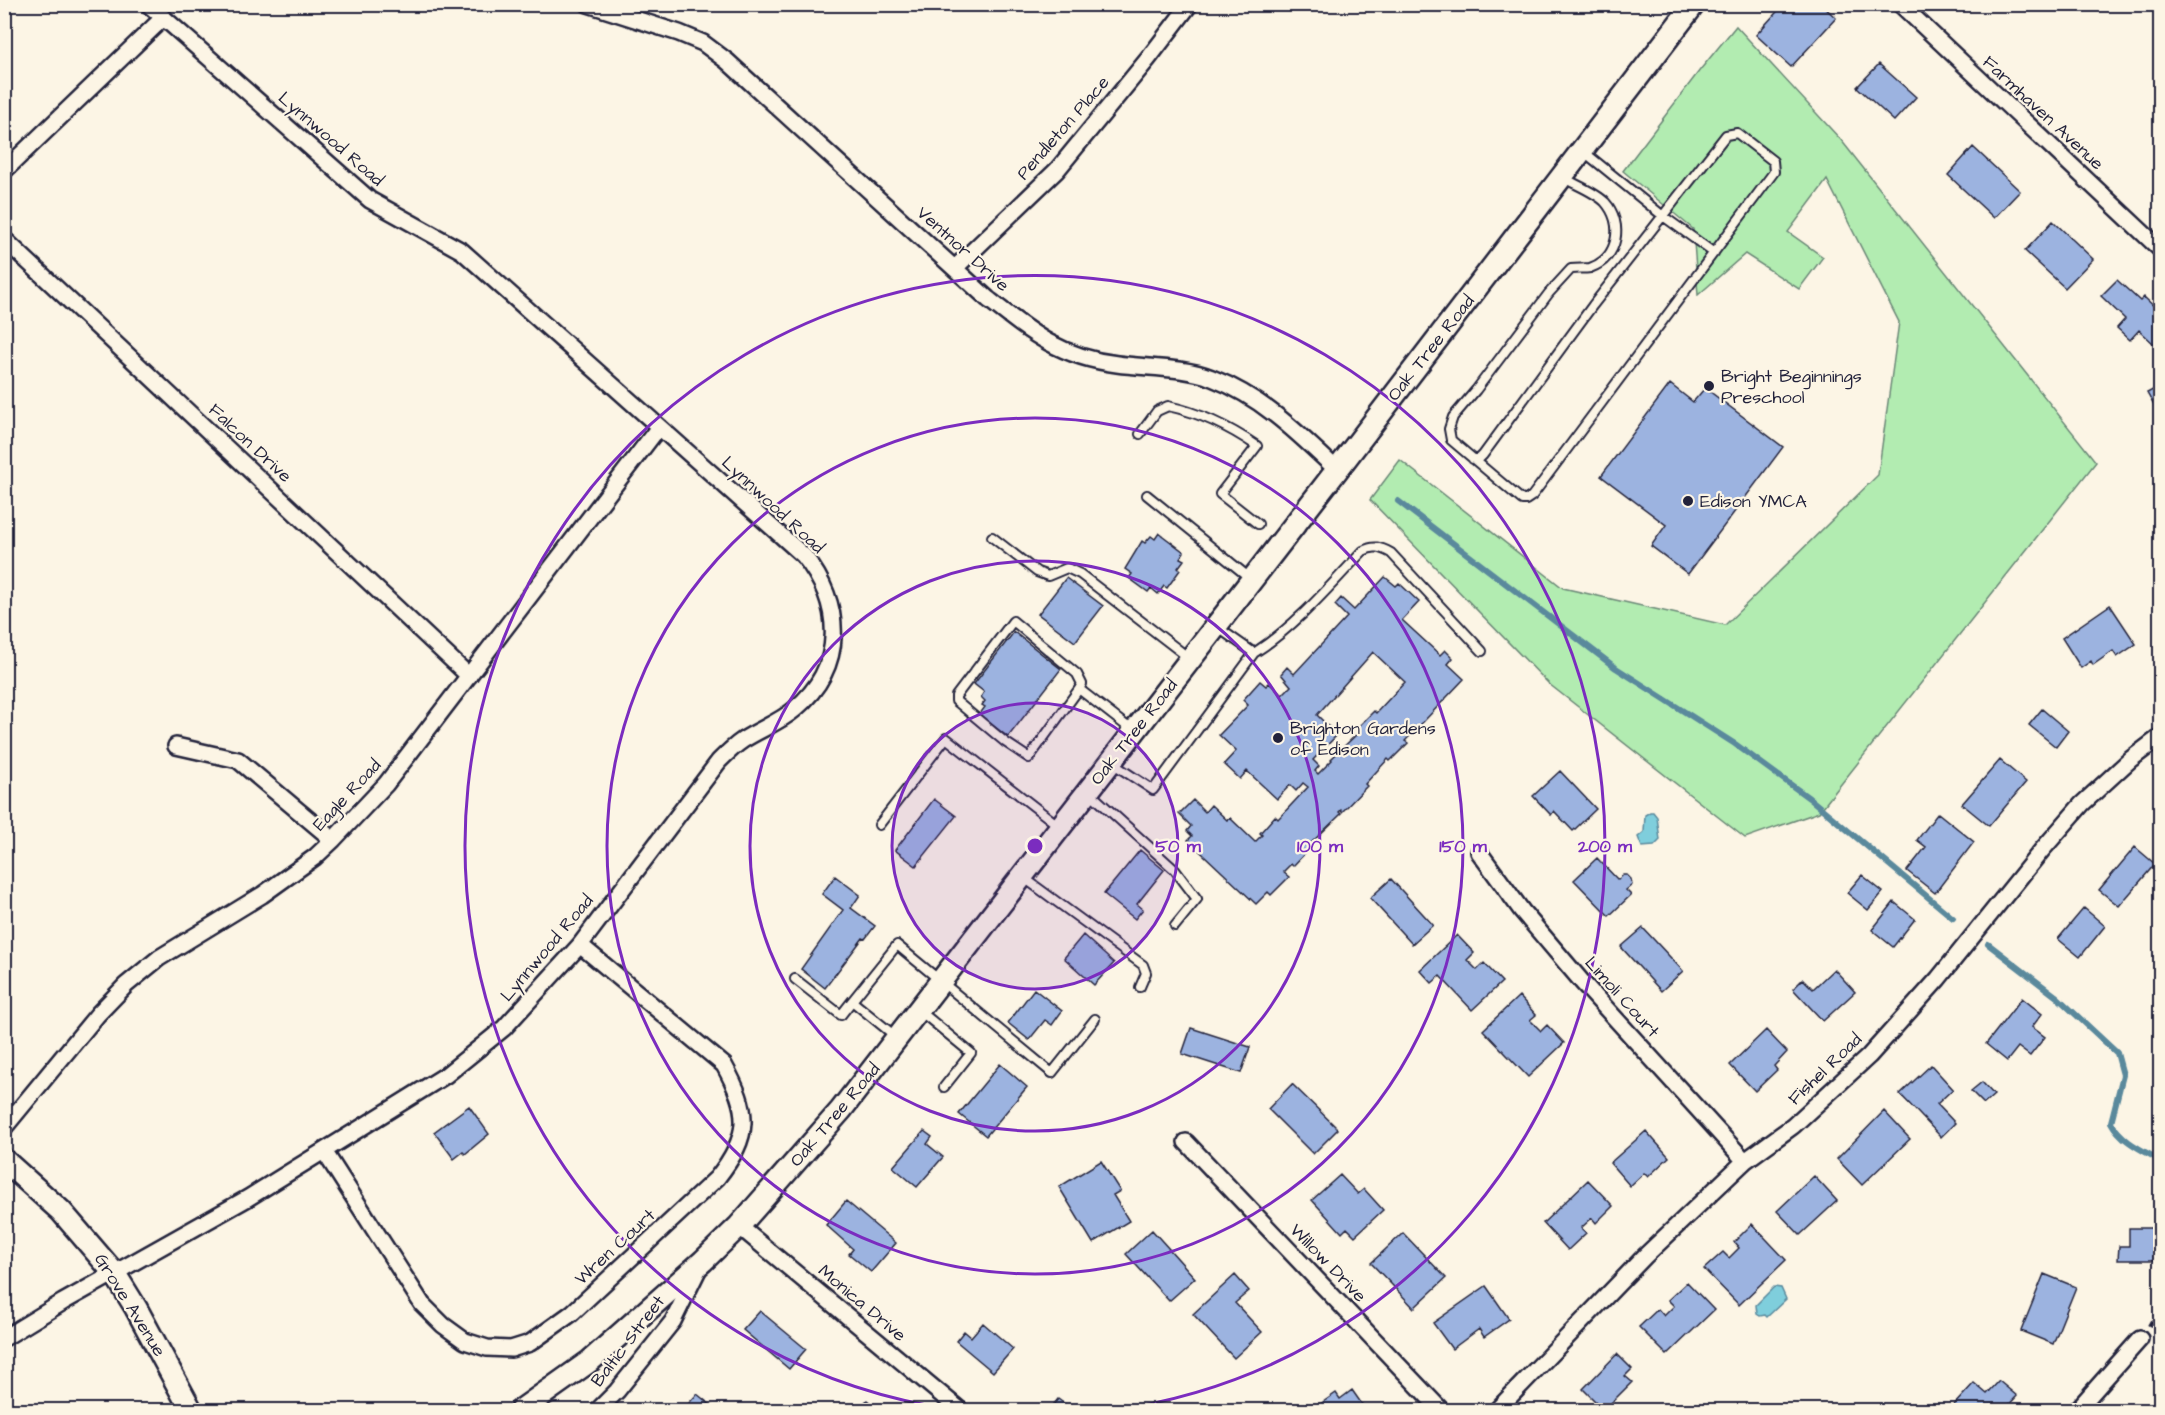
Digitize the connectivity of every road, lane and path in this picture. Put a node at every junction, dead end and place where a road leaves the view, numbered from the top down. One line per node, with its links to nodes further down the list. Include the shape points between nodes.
1 (148, 4): 6 (street, Lynnwood Road)
2 (588, 4): 14 (street, Ventnor Drive, via 703,43)
3 (1190, 4): 14 (street, Pendleton Place, via 1057,170)
4 (1694, 4): 7 (main road, Oak Tree Road)
5 (1900, 4): 12 (street, Farmhaven Avenue)
6 (163, 18): 8 (street); 15 (street, Lynnwood Road, via 370,200 462,251)
7 (1582, 151): 9 (main road, Oak Tree Road); 10 (lane)
8 (4, 171)
9 (1562, 177): 17 (lane, via 1603,200 1618,225 1616,241 1607,259 1589,268 1571,269 1453,417 1451,440); 18 (main road, Oak Tree Road)
10 (1663, 216): 13 (lane); 13 (lane, via 1726,135 1737,133 1773,161 1774,172); 17 (lane, via 1483,456)
11 (4, 238): 27 (street, Falcon Drive)
12 (2160, 249)
13 (1714, 253): 17 (lane, via 1532,496 1522,500)
14 (955, 268): 18 (street, Ventnor Drive, via 1031,333 1062,351 1115,364 1210,377 1243,393 1283,419)
15 (659, 427): 27 (street, Eagle Road); 40 (street, Lynnwood Road, via 804,556 827,593 833,636 826,667 810,695 794,710 742,741 719,762)
16 (1140, 434): 20 (lane, via 1157,411 1168,406 1204,415 1257,446 1220,494)
17 (1473, 459)
18 (1337, 470): 22 (main road, Oak Tree Road)
19 (1147, 495): 22 (lane)
20 (1258, 524)
21 (992, 537): 26 (lane, via 1037,572 1048,576 1067,568 1080,574)
22 (1252, 580): 23 (main road, Oak Tree Road)
23 (1216, 627): 25 (lane); 26 (main road, Oak Tree Road)
24 (1482, 651): 25 (lane, via 1391,553 1372,547 1363,551 1277,639)
25 (1254, 653): 32 (lane, via 1153,790)
26 (1191, 659): 29 (main road, Oak Tree Road)
27 (469, 676): 36 (street, Eagle Road, via 386,784)
28 (1079, 689): 28 (lane, via 1029,758 956,701 1013,621 1077,674 1082,684); 29 (lane)
29 (1134, 732): 32 (main road, Oak Tree Road)
30 (2160, 737): 53 (street, Fishel Road, via 2082,804 1869,1056 1793,1126)
31 (176, 746): 36 (street, via 238,760)
32 (1111, 762): 33 (main road, Oak Tree Road)
33 (1088, 791): 35 (main road, Oak Tree Road); 39 (lane, via 1175,870 1197,899)
34 (879, 825): 35 (lane, via 946,738)
35 (1060, 827): 38 (main road, Oak Tree Road)
36 (333, 840): 49 (street, Eagle Road, via 262,895 159,958 126,985)
37 (1479, 852): 53 (street, Limoli Court, via 1522,911 1583,983)
38 (1022, 876): 42 (main road, Oak Tree Road); 43 (lane, via 1143,964 1146,973)
39 (1175, 926)
40 (580, 945): 51 (street, Lynnwood Road, via 504,1028 446,1075); 51 (street, Wren Court, via 724,1065 738,1089 743,1130 732,1158 717,1178 572,1313 530,1343 511,1349 487,1348 465,1341 423,1304)
41 (795, 979): 44 (lane, via 841,1015)
42 (941, 980): 44 (lane, via 897,945); 45 (main road, Oak Tree Road); 46 (lane, via 1052,1073)
43 (1140, 987)
44 (852, 1001): 47 (lane)
45 (918, 1010): 47 (main road, Oak Tree Road); 48 (lane, via 971,1053)
46 (1095, 1019)
47 (897, 1038): 54 (main road, Oak Tree Road, via 841,1110)
48 (944, 1087)
49 (4, 1128)
50 (1186, 1142): 64 (street, Willow Drive)
51 (324, 1151): 56 (street, Lynnwood Road)
52 (4, 1160): 56 (main road, Grove Avenue, via 61,1211)
53 (1745, 1161): 65 (street, Fishel Road, via 1644,1256)
54 (739, 1226): 55 (main road, Oak Tree Road); 63 (street, Monica Drive)
55 (703, 1261): 61 (main road, Oak Tree Road, via 590,1361); 62 (street, Baltic Street, via 673,1322)
56 (115, 1274): 58 (street, Lynnwood Road); 60 (main road, Grove Avenue)
57 (2160, 1307): 59 (path)
58 (4, 1338)
59 (2140, 1339): 66 (street)
60 (191, 1410)
61 (521, 1410)
62 (598, 1410)
63 (960, 1410)
64 (1441, 1410)
65 (1497, 1410)
66 (2077, 1410)

